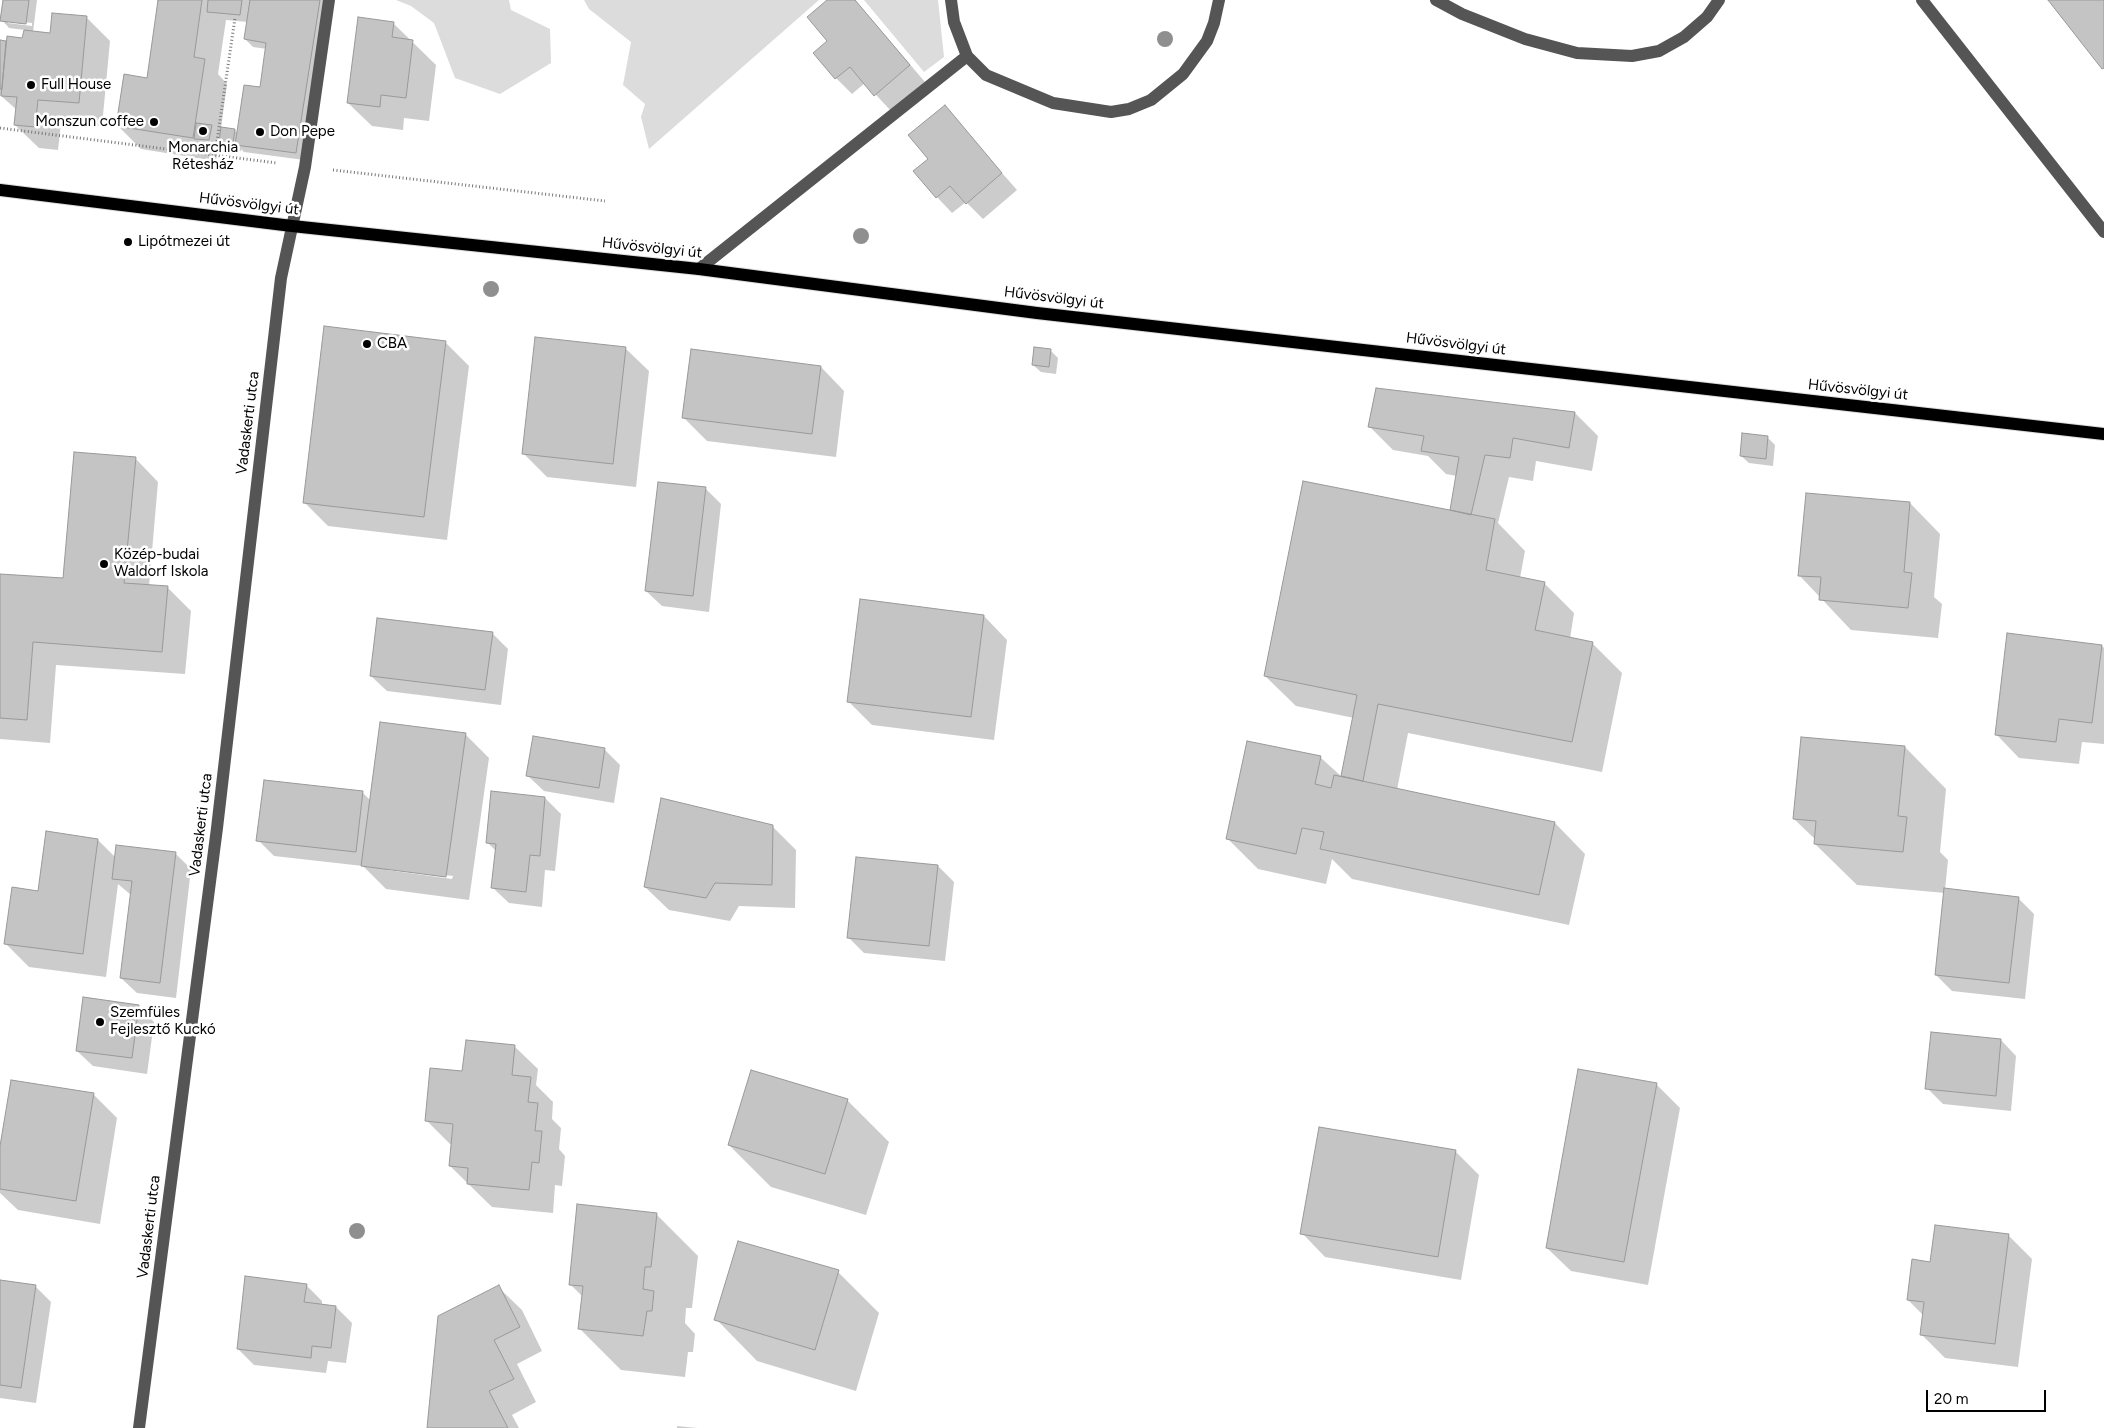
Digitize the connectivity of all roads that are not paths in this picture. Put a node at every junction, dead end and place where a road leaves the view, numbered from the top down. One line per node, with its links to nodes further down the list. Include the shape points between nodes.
1 (329, 0): 9 (street, via 305,167)
2 (951, 0): 7 (street, via 954,22)
3 (1219, 0): 7 (street, via 1207,41 1183,74 1151,100 1129,109 1111,112 1054,103 986,75)
4 (1436, 0): 5 (street, via 1526,40 1577,53 1632,56 1659,51 1684,37 1707,18)
5 (1719, 0)
6 (1922, 0): 10 (street)
7 (967, 56): 11 (street)
8 (0, 190): 9 (main road, Hűvösvölgyi út)
9 (292, 226): 11 (main road, Hűvösvölgyi út); 13 (street, Vadaskerti utca, via 281,278 217,828)
10 (2104, 232)
11 (699, 270): 12 (main road, Hűvösvölgyi út, via 1037,313)
12 (2104, 434)
13 (139, 1428)

